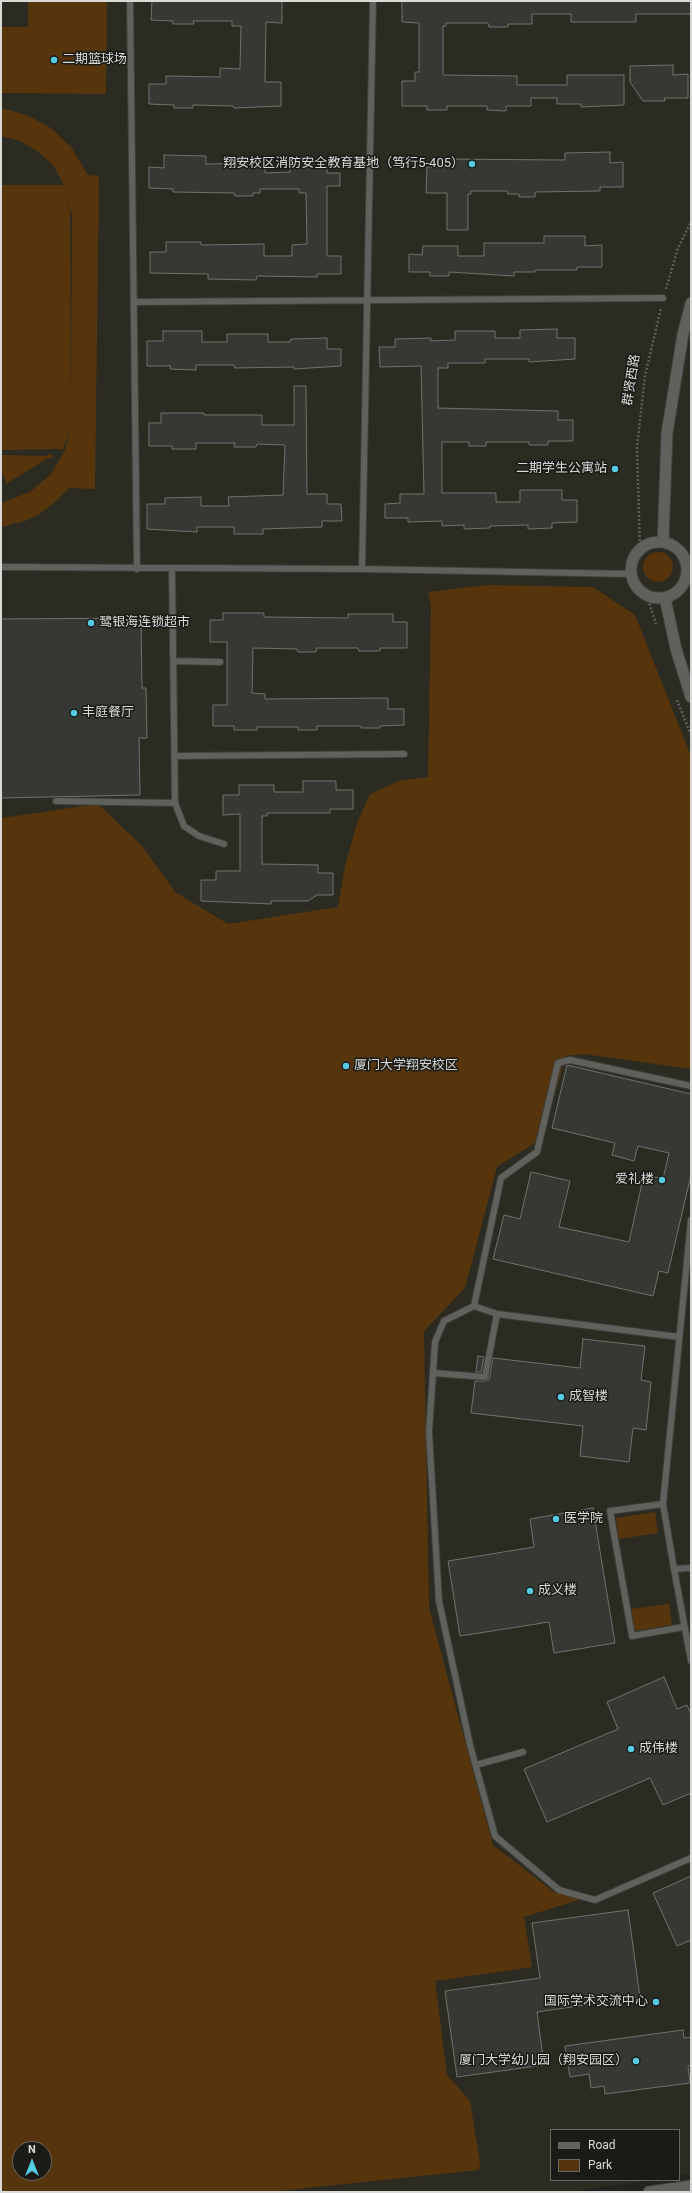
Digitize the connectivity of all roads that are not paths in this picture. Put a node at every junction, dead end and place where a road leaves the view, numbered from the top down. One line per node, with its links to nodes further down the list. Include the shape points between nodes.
1 (130, 1): 5 (lane)
2 (374, 1): 4 (lane)
3 (663, 298): 4 (lane)
4 (368, 300): 5 (lane); 11 (lane)
5 (135, 302): 9 (lane)
6 (691, 303): 7 (street, via 683,334 667,433)
7 (664, 542): 12 (street, via 651,543 640,549 631,565); 13 (street, via 679,550 688,565 685,582 677,592)
8 (1, 567): 9 (lane)
9 (137, 568): 10 (lane)
10 (172, 569): 11 (lane); 14 (lane)
11 (362, 569): 12 (lane)
12 (631, 574): 13 (street, via 634,583 647,596)
13 (665, 598): 16 (street, via 676,649)
14 (174, 661): 15 (lane); 18 (lane)
15 (220, 662)
16 (691, 697)
17 (404, 754): 18 (lane)
18 (175, 756): 20 (lane)
19 (56, 801): 20 (lane)
20 (175, 803): 21 (lane, via 184,826 199,836)
21 (224, 844)
22 (691, 1086): 25 (lane, via 570,1060 558,1063 537,1152 501,1178)
23 (691, 1220): 24 (lane)
24 (690, 1233): 27 (lane)
25 (474, 1306): 26 (lane); 28 (lane, via 444,1321 435,1342)
26 (497, 1314): 27 (lane); 28 (lane, via 484,1377)
27 (679, 1337): 29 (lane)
28 (433, 1373): 35 (lane, via 429,1432 439,1601)
29 (663, 1504): 31 (lane); 32 (lane, via 610,1511 632,1636)
30 (691, 1568): 31 (lane)
31 (674, 1569): 32 (lane)
32 (683, 1627): 33 (lane)
33 (691, 1661)
34 (522, 1752): 35 (lane)
35 (476, 1765): 36 (lane, via 495,1836 559,1890 595,1900)
36 (691, 1858)
37 (691, 2186): 38 (street)
38 (649, 2192)

